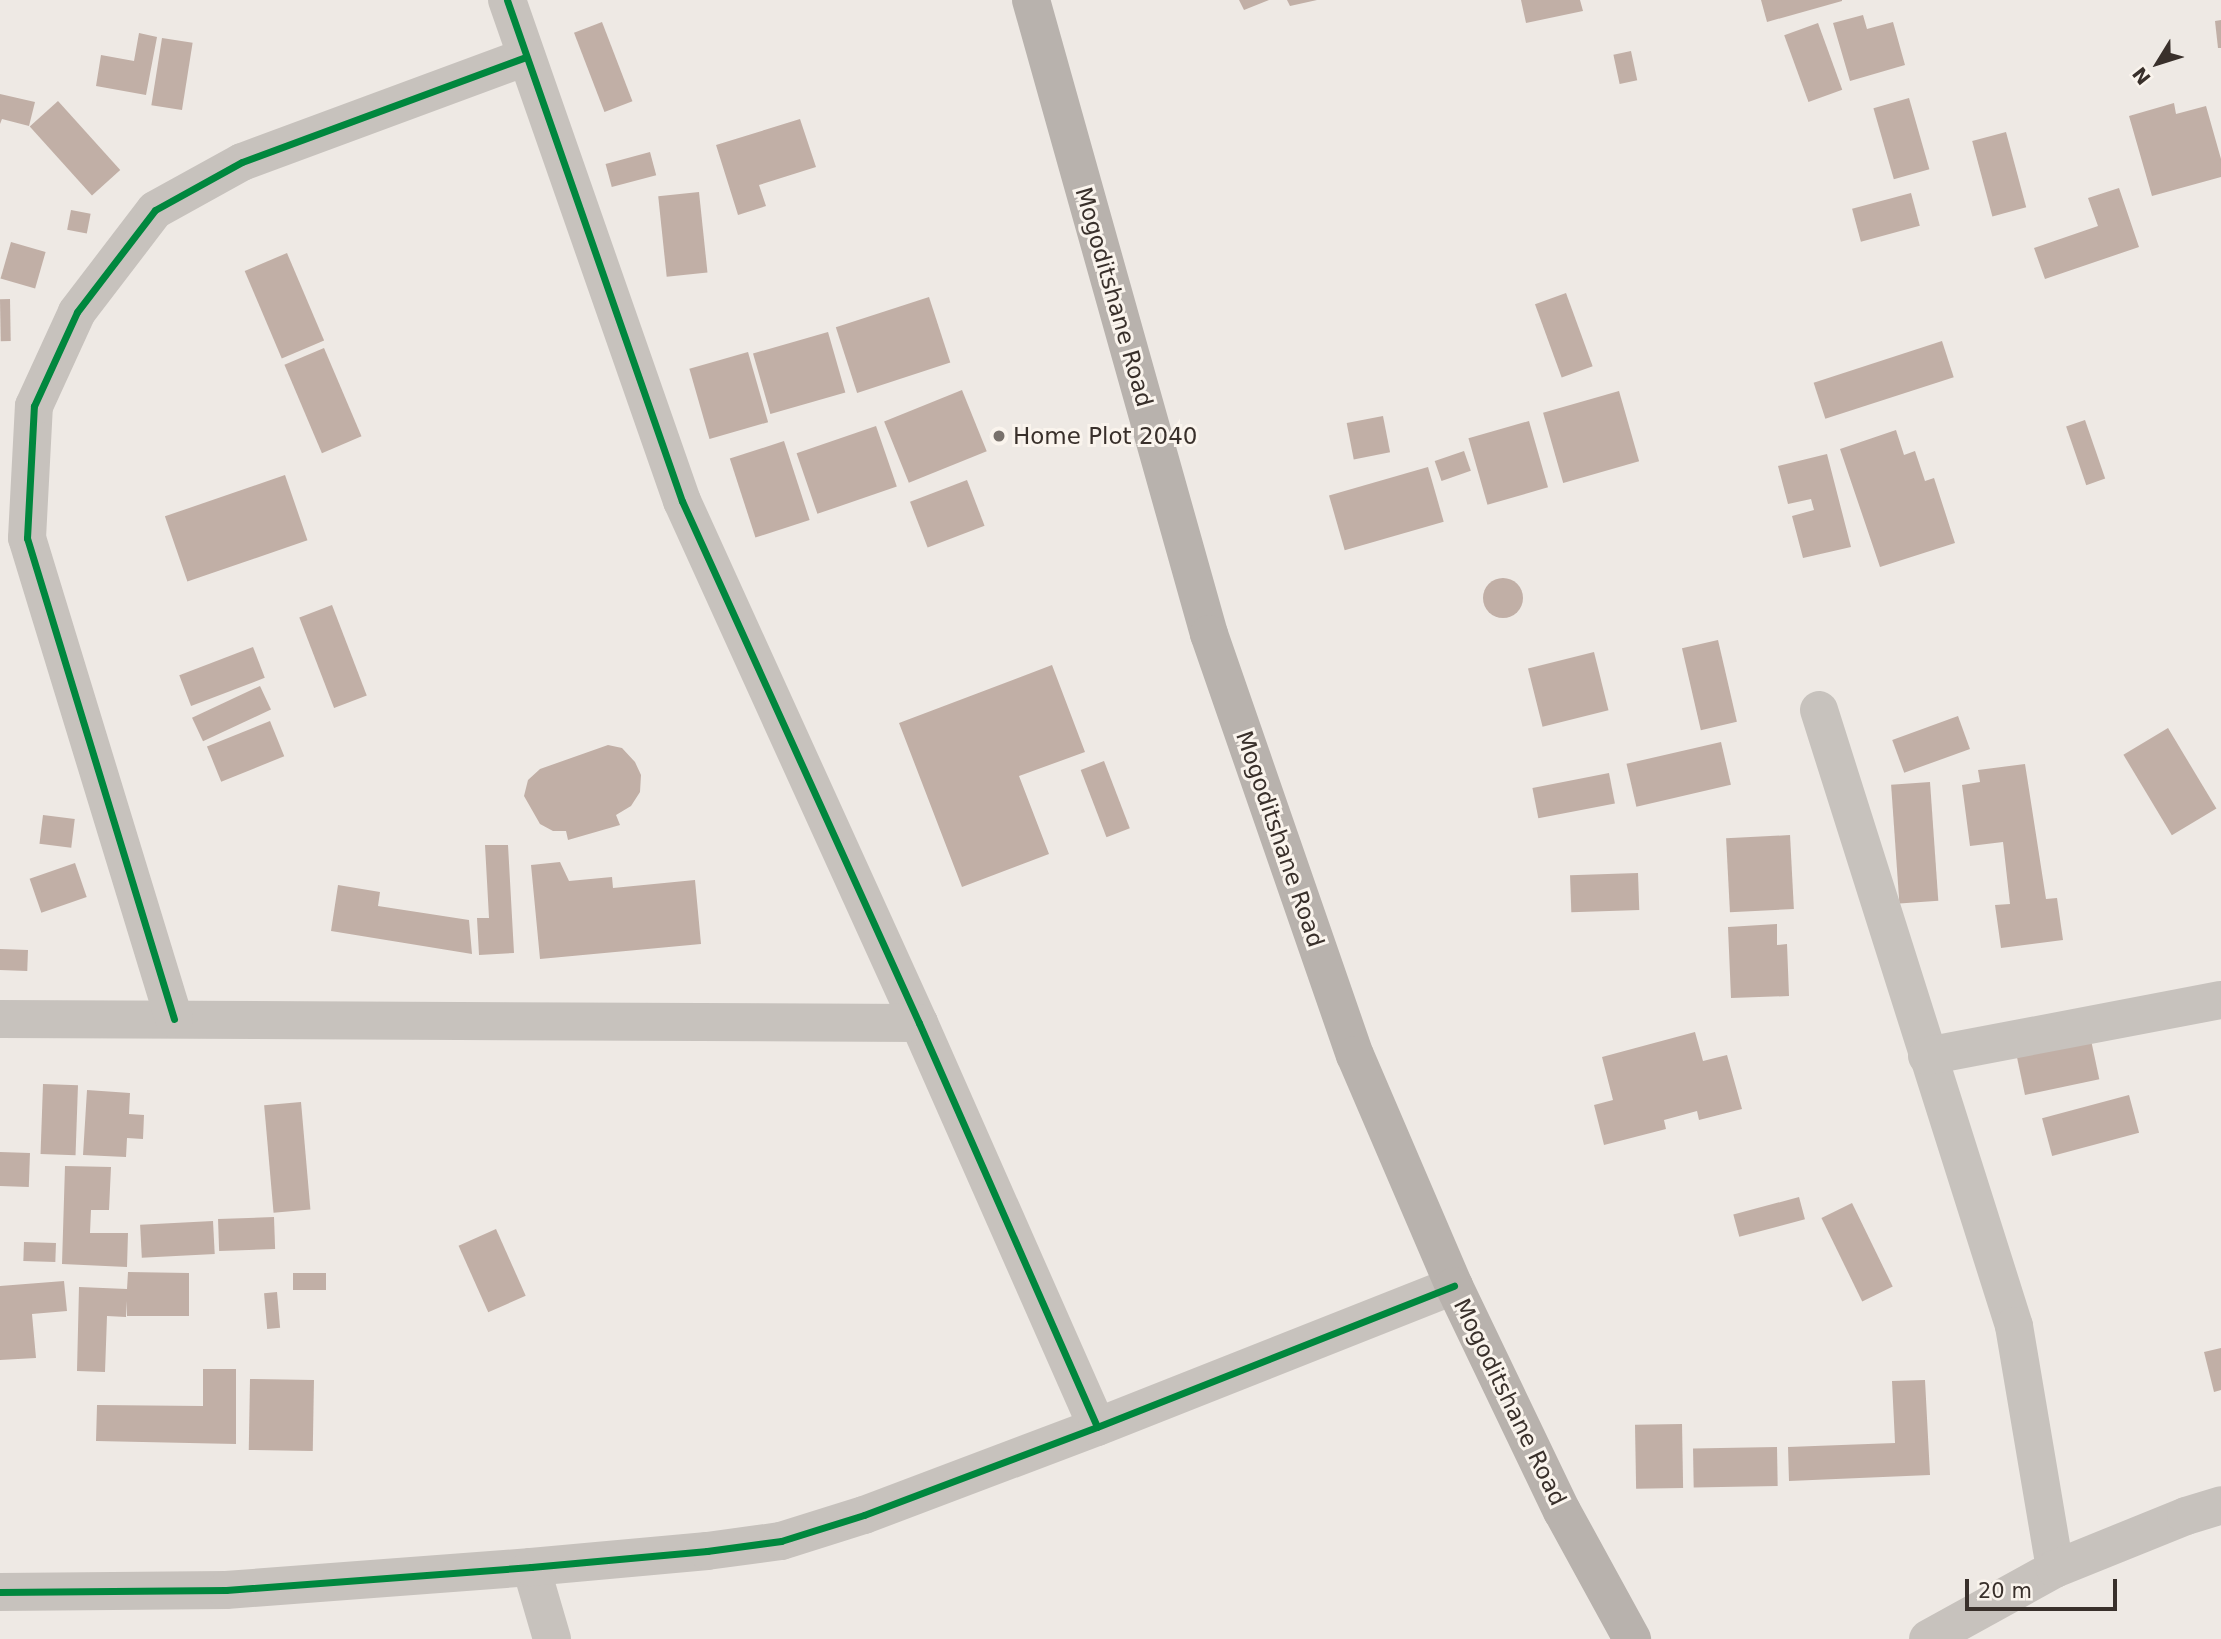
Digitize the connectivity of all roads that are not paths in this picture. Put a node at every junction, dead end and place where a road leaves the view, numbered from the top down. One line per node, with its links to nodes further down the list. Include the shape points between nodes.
1 (506, 0): 3 (street)
2 (1031, 0): 10 (main road, Mogoditshane Road, via 1209,634 1355,1055)
3 (526, 57): 7 (street, via 242,162 155,210 76,312 34,406 27,538); 8 (street, via 682,501)
4 (1819, 710): 9 (street)
5 (2221, 1000): 9 (street)
6 (0, 1019): 7 (street)
7 (174, 1020): 8 (street)
8 (919, 1023): 11 (street)
9 (1927, 1056): 14 (street, via 2014,1326)
10 (1454, 1286): 11 (street); 17 (main road, Mogoditshane Road, via 1562,1511)
11 (1097, 1427): 13 (street, via 864,1515 780,1541)
12 (2221, 1505): 14 (street)
13 (531, 1567): 15 (street, via 226,1590); 16 (street)
14 (2055, 1569): 18 (street)
15 (0, 1592)
16 (552, 1639)
17 (1632, 1639)
18 (1928, 1639)

